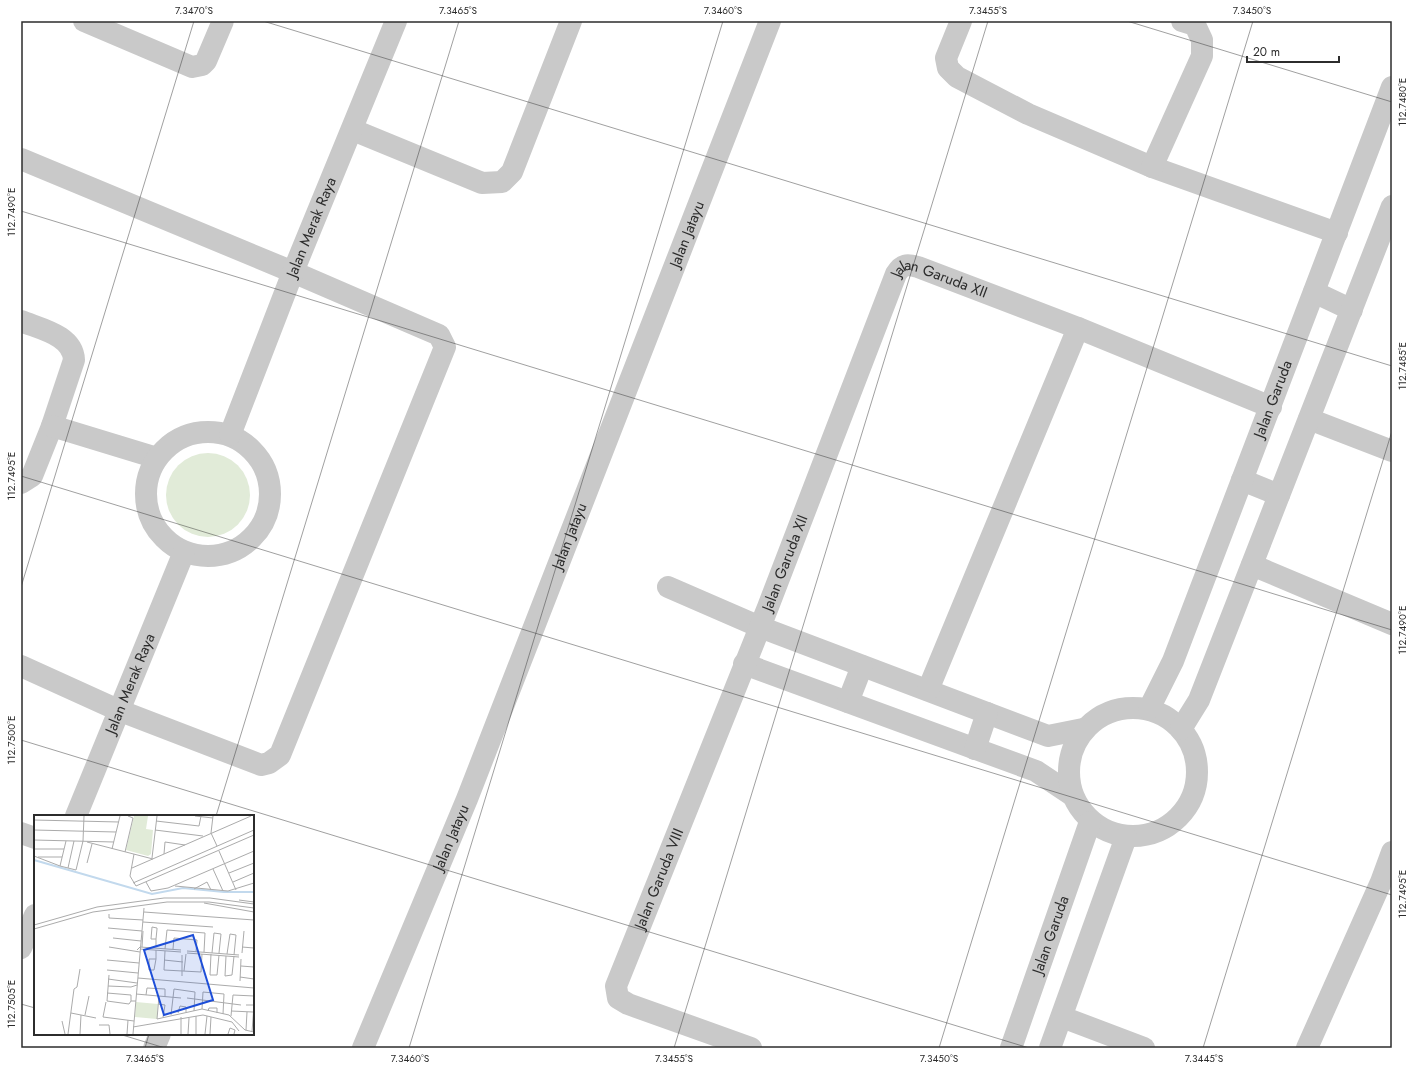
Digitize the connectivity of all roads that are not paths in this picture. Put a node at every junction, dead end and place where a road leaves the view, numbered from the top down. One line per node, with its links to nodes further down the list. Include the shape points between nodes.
1 (84, 21): 2 (street, via 192,67 202,65 206,61)
2 (223, 21)
3 (396, 21): 9 (street, Jalan Merak Raya)
4 (571, 21): 9 (street, via 512,172 502,182 482,183)
5 (770, 21): 58 (street, Jalan Jatayu, via 467,799)
6 (960, 21): 11 (street, via 946,58 948,68 957,77 1028,114)
7 (1182, 21): 11 (street, via 1195,25 1202,40 1202,56)
8 (1392, 87): 13 (street, Jalan Garuda)
9 (353, 130): 15 (street, Jalan Merak Raya)
10 (21, 160): 15 (street)
11 (1152, 167): 13 (street)
12 (1392, 206): 14 (street)
13 (1337, 233): 16 (street, Jalan Garuda)
14 (1386, 242): 17 (street)
15 (293, 272): 23 (street, Jalan Merak Raya); 40 (street, via 439,336 444,343 443,352 280,755 275,760 261,765)
16 (1314, 292): 17 (street); 20 (street, Jalan Garuda)
17 (1352, 310): 21 (street)
18 (21, 321): 22 (street, via 64,340 73,352 74,360)
19 (1078, 328): 20 (street, Jalan Garuda XII); 33 (street, Jalan Garuda XII, via 918,267 908,264 901,267 894,278); 37 (street)
20 (1271, 407): 26 (street, Jalan Garuda)
21 (1309, 418): 24 (street); 28 (street)
22 (52, 426): 25 (street); 27 (street, via 32,476)
23 (230, 435): 25 (street, via 203,431 177,439); 29 (street, via 249,446 263,463 270,484 269,506 261,527 246,543 227,553 205,556)
24 (1392, 451)
25 (157, 458): 29 (street, via 146,484 148,511 161,535)
26 (1242, 480): 28 (street); 39 (street, Jalan Garuda, via 1173,661)
27 (21, 483)
28 (1279, 495): 30 (street)
29 (184, 552): 40 (street, Jalan Merak Raya)
30 (1252, 565): 32 (street); 42 (street, via 1199,700)
31 (668, 587): 33 (street)
32 (1392, 624)
33 (760, 627): 34 (street, Jalan Garuda VIII); 36 (street)
34 (744, 664): 38 (street); 59 (street, Jalan Garuda VIII, via 616,986 618,998 628,1004)
35 (21, 666): 40 (street)
36 (862, 666): 37 (street); 38 (street)
37 (928, 690): 41 (street)
38 (848, 702): 44 (street)
39 (1149, 709): 42 (street, via 1172,720); 43 (street, via 1125,707 1102,715)
40 (118, 710): 46 (street, Jalan Merak Raya)
41 (987, 713): 43 (street, via 1048,736); 44 (street)
42 (1181, 729): 49 (street, via 1192,748 1197,770 1194,791 1184,810 1168,826 1148,835)
43 (1083, 730): 45 (street, via 1069,761)
44 (975, 749): 45 (street, via 1036,771)
45 (1072, 795): 47 (street)
46 (76, 815)
47 (1090, 822): 49 (street, via 1107,832); 60 (street, Jalan Garuda)
48 (21, 833): 50 (street)
49 (1126, 837): 55 (street)
50 (34, 838)
51 (1392, 852): 52 (street)
52 (1386, 885): 63 (street)
53 (34, 917): 54 (street)
54 (21, 948)
55 (1062, 1017): 61 (street); 62 (street)
56 (160, 1035): 57 (street)
57 (154, 1048)
58 (363, 1048)
59 (752, 1048)
60 (1011, 1048)
61 (1050, 1048)
62 (1144, 1048)
63 (1307, 1048)

